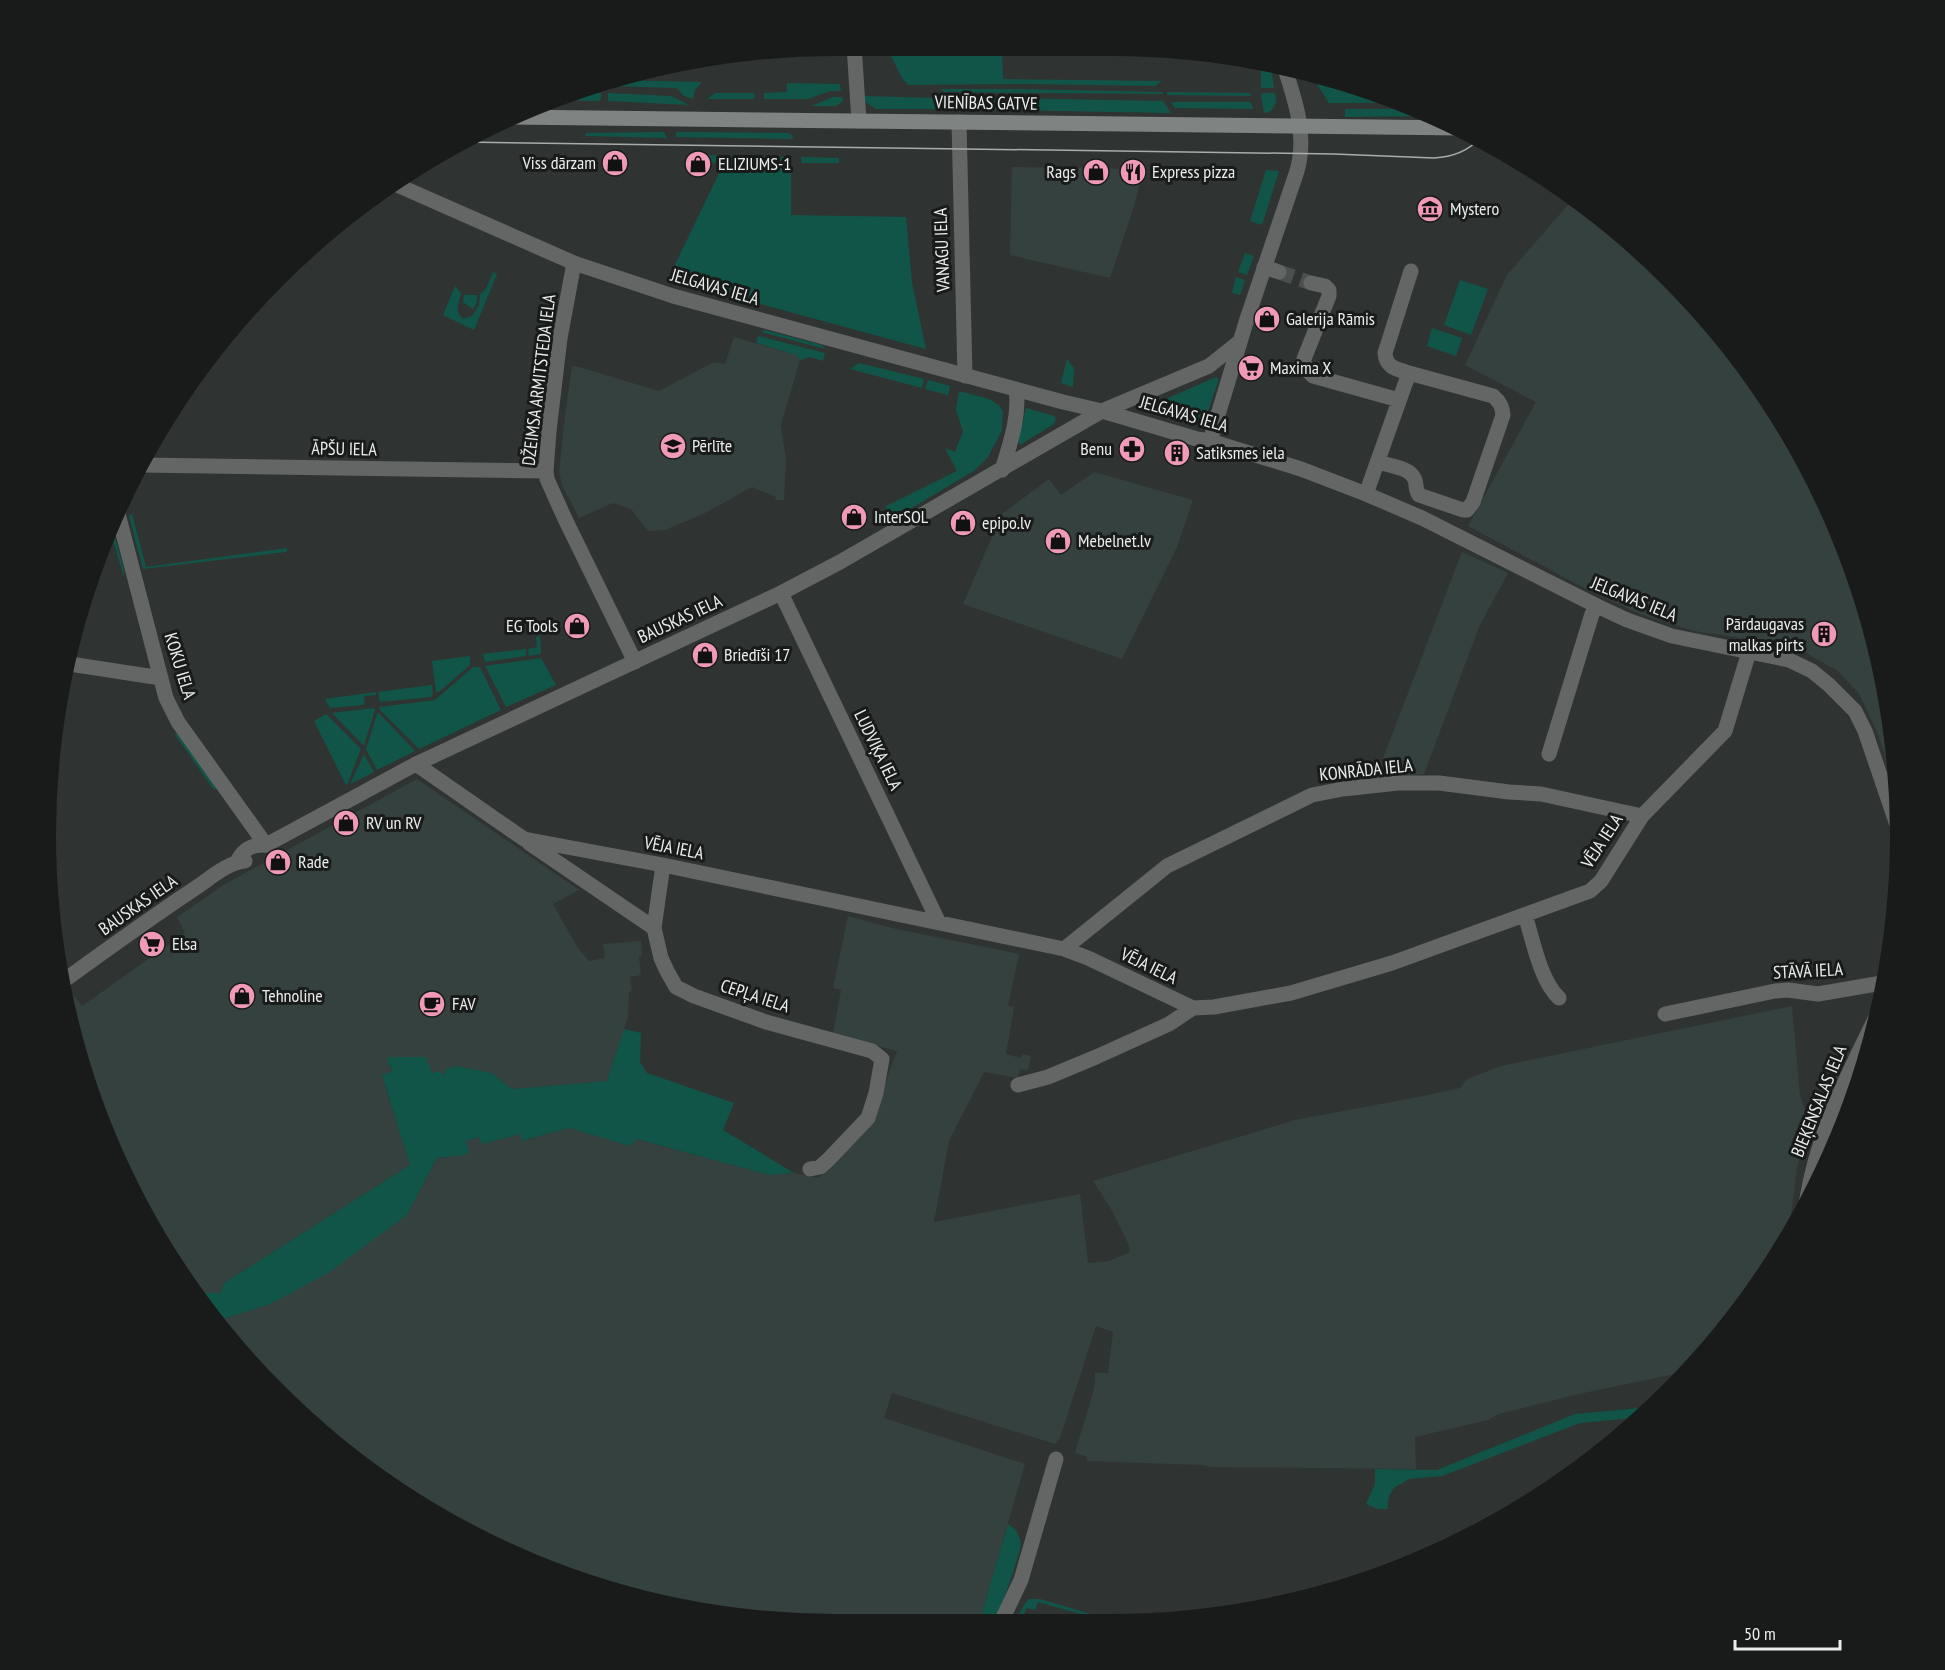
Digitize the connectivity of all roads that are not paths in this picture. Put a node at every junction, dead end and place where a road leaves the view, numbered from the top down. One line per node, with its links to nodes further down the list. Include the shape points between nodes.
1 (855, 56): 4 (street)
2 (1287, 76): 6 (street)
3 (539, 114): 4 (main road, VIENĪBAS GATVE)
4 (859, 121): 5 (main road, VIENĪBAS GATVE)
5 (959, 122): 6 (main road, VIENĪBAS GATVE); 14 (street, VANAGU IELA)
6 (1301, 126): 7 (main road, VIENĪBAS GATVE); 12 (street, via 1298,167 1271,270)
7 (1436, 128)
8 (402, 187): 9 (street, JELGAVAS IELA)
9 (574, 263): 14 (street, JELGAVAS IELA, via 673,296); 22 (street, DŽEIMSA ARMITSTEDA IELA, via 560,338)
10 (1411, 271): 13 (street, via 1385,353 1390,366)
11 (1311, 283): 16 (street, via 1325,286 1329,296 1304,359 1305,368 1312,376)
12 (1239, 342): 17 (street, via 1209,366); 18 (street)
13 (1409, 372): 16 (street); 19 (street, via 1492,396 1503,408 1473,502 1463,510 1419,495 1412,475)
14 (965, 376): 15 (street, JELGAVAS IELA)
15 (1016, 389): 17 (street, JELGAVAS IELA); 21 (street, via 1017,408)
16 (1399, 400): 19 (street)
17 (1102, 411): 18 (street, JELGAVAS IELA); 21 (street, BAUSKAS IELA)
18 (1210, 441): 23 (street, JELGAVAS IELA)
19 (1378, 462): 23 (street)
20 (149, 465): 22 (street, ĀPŠU IELA)
21 (1002, 470): 25 (street, BAUSKAS IELA)
22 (546, 471): 28 (street, DŽEIMSA ARMITSTEDA IELA, via 565,519)
23 (1366, 494): 26 (street, JELGAVAS IELA)
24 (121, 524): 30 (street, KOKU IELA)
25 (781, 593): 28 (street, BAUSKAS IELA); 39 (street, LUDVIĶA IELA)
26 (1597, 606): 27 (street, JELGAVAS IELA, via 1672,636); 31 (street)
27 (1749, 652): 33 (street, JELGAVAS IELA, via 1789,660 1812,671 1846,701 1865,731); 34 (street, VĒJA IELA, via 1725,731)
28 (635, 662): 32 (street, BAUSKAS IELA)
29 (74, 665): 30 (street)
30 (161, 678): 36 (street, KOKU IELA, via 178,722)
31 (1549, 754)
32 (416, 764): 35 (street, VĒJA IELA); 36 (street, BAUSKAS IELA)
33 (1889, 800)
34 (1642, 816): 38 (street, VĒJA IELA, via 1597,886); 41 (street, KONRĀDA IELA, via 1541,794 1439,783 1398,783 1312,795 1167,866)
35 (524, 839): 37 (street, VĒJA IELA); 40 (street)
36 (266, 845): 42 (street, BAUSKAS IELA, via 262,853 237,861)
37 (663, 865): 39 (street, VĒJA IELA); 40 (street, CEPĻA IELA)
38 (1525, 915): 44 (street, via 1545,976); 45 (street, VĒJA IELA, via 1392,963 1291,993)
39 (939, 923): 41 (street, VĒJA IELA)
40 (654, 927): 49 (street, CEPĻA IELA, via 661,958 676,987 765,1022 872,1051 882,1059 868,1118 828,1160)
41 (1064, 949): 45 (street, VĒJA IELA)
42 (68, 977)
43 (1875, 984): 46 (street, STĀVĀ IELA, via 1818,994 1775,991)
44 (1559, 998)
45 (1193, 1008): 48 (street, via 1169,1024 1096,1057)
46 (1665, 1014)
47 (1858, 1054): 50 (street, BIEĶENSALAS IELA, via 1821,1140)
48 (1018, 1085)
49 (810, 1169)
50 (1810, 1179)
51 (1056, 1459): 52 (street, via 1021,1580)
52 (1005, 1614)

